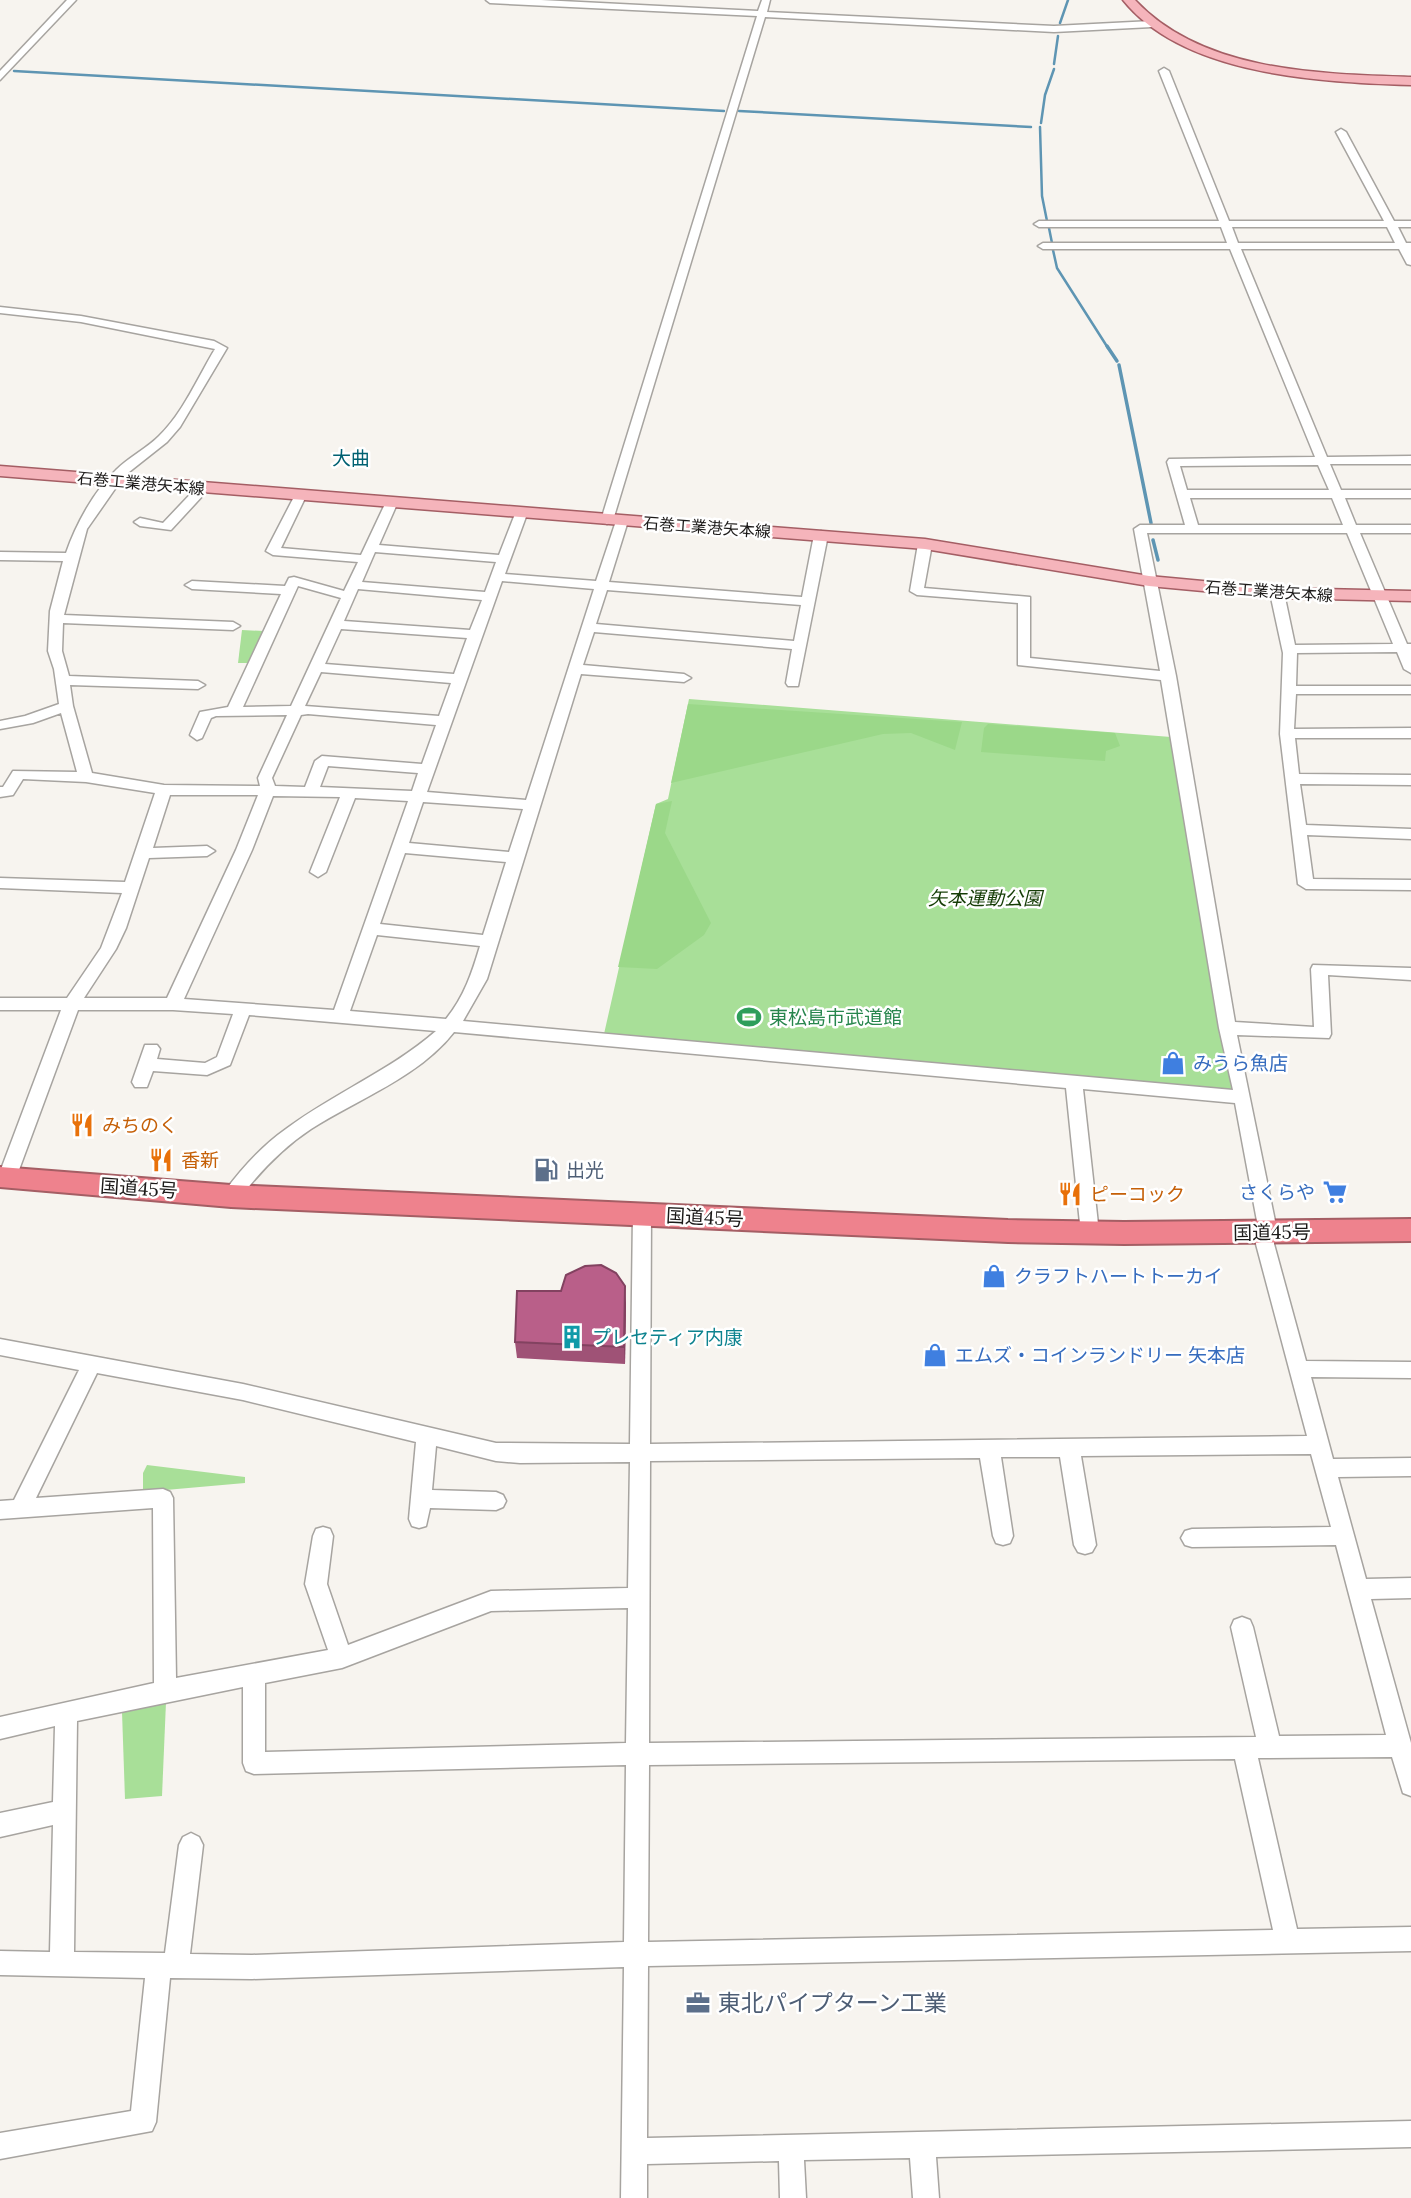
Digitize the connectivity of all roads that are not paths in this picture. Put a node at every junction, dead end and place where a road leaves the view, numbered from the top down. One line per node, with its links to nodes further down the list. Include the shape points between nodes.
1 (72, 0): 8 (street)
2 (490, 0): 5 (street)
3 (766, 0): 5 (street)
4 (1129, 0): 6 (main road)
5 (762, 14): 6 (street, via 1068,30); 31 (street)
6 (1152, 24): 9 (main road, via 1178,39 1273,69 1350,79)
7 (1164, 71): 12 (street)
8 (0, 77)
9 (1411, 80)
10 (1341, 132): 13 (street)
11 (1039, 224): 12 (street)
12 (1227, 224): 13 (street); 17 (street)
13 (1392, 224): 14 (street); 16 (street)
14 (1411, 224)
15 (1043, 246): 17 (street)
16 (1407, 246): 17 (street); 18 (street)
17 (1237, 247): 20 (street)
18 (1411, 262)
19 (0, 310): 23 (street, via 85,319 220,348 176,424)
20 (1323, 460): 21 (street); 25 (street, via 1173,462); 26 (street)
21 (1411, 460)
22 (0, 471): 23 (main road, 石巻工業港矢本線)
23 (114, 481): 24 (main road, 石巻工業港矢本線); 40 (street, via 81,529)
24 (203, 488): 28 (main road, 石巻工業港矢本線); 32 (street, via 171,528)
25 (1183, 494): 26 (street); 33 (street)
26 (1337, 494): 27 (street); 34 (street)
27 (1411, 494)
28 (300, 496): 29 (main road, 石巻工業港矢本線); 38 (street, via 273,551)
29 (391, 504): 30 (main road, 石巻工業港矢本線); 38 (street)
30 (521, 514): 31 (main road, 石巻工業港矢本線); 41 (street)
31 (614, 521): 36 (main road, 石巻工業港矢本線); 45 (street)
32 (140, 522)
33 (1192, 528): 34 (street); 43 (street, via 1140,529)
34 (1352, 529): 35 (street); 52 (street)
35 (1411, 529)
36 (821, 535): 37 (main road, 石巻工業港矢本線); 53 (street)
37 (925, 544): 43 (main road, 石巻工業港矢本線); 48 (street)
38 (368, 554): 41 (street); 47 (street)
39 (0, 556): 40 (street)
40 (71, 557): 55 (street)
41 (505, 559): 42 (street)
42 (499, 577): 45 (street); 51 (street)
43 (1149, 581): 49 (main road, 石巻工業港矢本線); 66 (street)
44 (192, 585): 46 (street)
45 (602, 585): 53 (street); 58 (street)
46 (290, 590): 47 (street, via 294,581); 76 (street)
47 (351, 591): 51 (street); 56 (street)
48 (917, 591): 54 (street); 66 (street, via 1025,600 1023,662)
49 (1277, 593): 52 (main road, 石巻工業港矢本線); 62 (street)
50 (1411, 596): 52 (main road, 石巻工業港矢本線)
51 (491, 597): 59 (street)
52 (1379, 597): 61 (street)
53 (808, 602): 60 (street)
54 (915, 608)
55 (56, 620): 57 (street); 69 (street, via 55,651)
56 (335, 624): 59 (street); 63 (street)
57 (233, 626)
58 (587, 627): 60 (street); 64 (street)
59 (476, 635): 68 (street)
60 (800, 646): 70 (street)
61 (1407, 648): 62 (street); 65 (street)
62 (1289, 649): 72 (street)
63 (316, 667): 68 (street); 75 (street)
64 (576, 669): 67 (street); 92 (street)
65 (1411, 669)
66 (1169, 676): 112 (street)
67 (684, 678)
68 (459, 679): 77 (street)
69 (63, 680): 71 (street); 74 (street)
70 (793, 683)
71 (198, 685)
72 (1287, 690): 73 (street); 80 (street)
73 (1411, 690)
74 (65, 706): 78 (street); 83 (street)
75 (295, 711): 76 (street); 77 (street); 86 (street, via 265,778)
76 (233, 712): 81 (street, via 205,715)
77 (444, 721): 82 (street)
78 (0, 725)
79 (1411, 733): 80 (street)
80 (1287, 734): 84 (street)
81 (197, 735)
82 (429, 769): 88 (street, via 322,761); 91 (street)
83 (86, 777): 87 (street); 89 (street, via 18,774 8,792)
84 (1292, 779): 85 (street); 93 (street)
85 (1411, 780)
86 (268, 789): 87 (street); 88 (street); 107 (street)
87 (164, 790): 97 (street)
88 (311, 790): 90 (street)
89 (0, 792)
90 (349, 793): 91 (street); 99 (street)
91 (420, 795): 92 (street); 95 (street)
92 (533, 805): 98 (street)
93 (1299, 830): 94 (street); 101 (street, via 1306,884)
94 (1411, 834)
95 (401, 847): 98 (street); 103 (street)
96 (207, 851): 97 (street)
97 (144, 853): 102 (street)
98 (515, 858): 104 (street)
99 (318, 872)
100 (0, 883): 102 (street)
101 (1411, 885)
102 (131, 888): 108 (street, via 108,949)
103 (373, 929): 104 (street); 110 (street)
104 (489, 941): 111 (street, via 471,997)
105 (1411, 974): 112 (street, via 1319,969 1323,1034)
106 (0, 1004): 108 (street)
107 (173, 1004): 108 (street); 109 (street)
108 (71, 1005): 116 (street)
109 (243, 1009): 110 (street); 113 (street, via 224,1061 207,1069 149,1056)
110 (340, 1016): 111 (street)
111 (449, 1026): 114 (street); 117 (street, via 410,1065 302,1126 250,1171)
112 (1227, 1028): 115 (street)
113 (141, 1082)
114 (1074, 1083): 115 (street); 121 (street)
115 (1243, 1097): 120 (street)
116 (4, 1178): 117 (highway, 国道45号)
117 (231, 1196): 118 (highway, 国道45号)
118 (642, 1214): 121 (highway, 国道45号); 130 (street)
119 (1411, 1230): 120 (highway, 国道45号)
120 (1266, 1232): 121 (highway, 国道45号); 124 (street, via 1265,1244)
121 (1090, 1233)
122 (0, 1347): 123 (street)
123 (92, 1364): 126 (street, via 243,1392); 134 (street)
124 (1299, 1369): 125 (street); 127 (street)
125 (1411, 1370)
126 (427, 1436): 130 (street, via 508,1453); 133 (street, via 420,1509)
127 (1320, 1445): 128 (street); 132 (street)
128 (1069, 1447): 129 (street); 139 (street)
129 (989, 1448): 130 (street); 136 (street)
130 (639, 1451): 142 (street)
131 (1411, 1467): 132 (street)
132 (1327, 1468): 137 (street)
133 (496, 1502)
134 (11, 1508): 146 (street, via 163,1498)
135 (323, 1536): 144 (street, via 316,1584)
136 (1003, 1536)
137 (1344, 1536): 138 (street); 141 (street)
138 (1192, 1538)
139 (1085, 1545)
140 (1411, 1588): 141 (street)
141 (1360, 1589): 149 (street)
142 (639, 1598): 144 (street, via 491,1601); 152 (street)
143 (1242, 1627): 151 (street)
144 (342, 1658): 145 (street)
145 (254, 1674): 146 (street); 152 (street, via 254,1763)
146 (165, 1691): 147 (street)
147 (66, 1713): 148 (street); 154 (street)
148 (0, 1728)
149 (1401, 1746): 151 (street); 153 (street)
150 (1244, 1747): 151 (street); 152 (street); 158 (street)
151 (1270, 1747)
152 (638, 1754): 159 (street)
153 (1411, 1785)
154 (65, 1811): 155 (street); 161 (street)
155 (0, 1825)
156 (191, 1845): 162 (street)
157 (1411, 1939): 158 (street)
158 (1288, 1941): 159 (street)
159 (636, 1955): 162 (street, via 252,1967); 167 (street)
160 (0, 1963): 161 (street)
161 (62, 1963): 162 (street)
162 (167, 1965): 165 (street, via 143,2122)
163 (1411, 2134): 164 (street)
164 (922, 2145): 166 (street); 170 (street)
165 (0, 2146)
166 (791, 2148): 167 (street); 169 (street)
167 (635, 2151): 168 (street)
168 (634, 2198)
169 (793, 2198)
170 (926, 2198)

